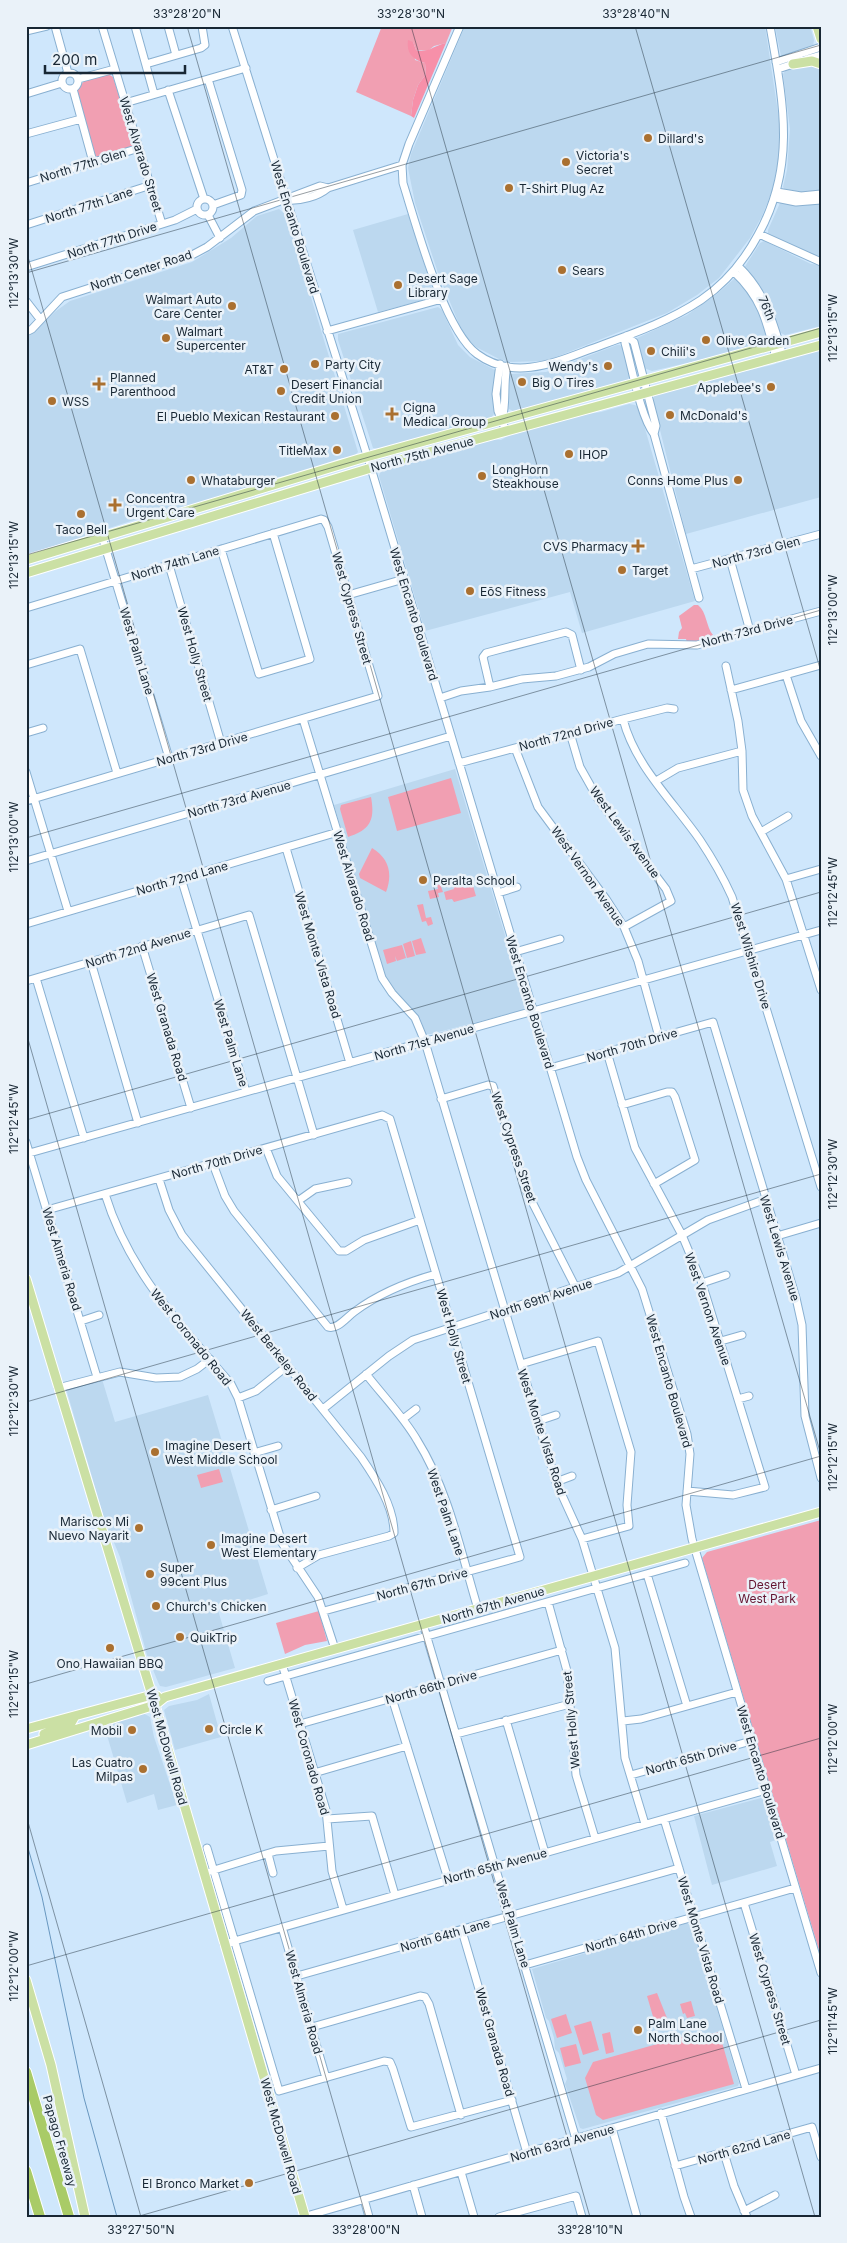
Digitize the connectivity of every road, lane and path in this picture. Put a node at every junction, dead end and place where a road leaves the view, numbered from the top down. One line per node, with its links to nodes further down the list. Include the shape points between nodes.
1 (47, 26): 11 (street)
2 (55, 26): 22 (street)
3 (102, 26): 21 (street, West Alvarado Street)
4 (135, 26): 16 (street)
5 (168, 26): 14 (street)
6 (202, 26): 14 (street, via 205,45)
7 (232, 26): 20 (street, West Encanto Boulevard)
8 (460, 26): 35 (street)
9 (770, 26): 19 (street)
10 (817, 26): 12 (main road)
11 (26, 31)
12 (821, 39)
13 (821, 48): 19 (street)
14 (176, 55): 16 (street)
15 (821, 55): 17 (street)
16 (146, 64): 29 (street)
17 (793, 64): 18 (main road); 19 (street)
18 (821, 64)
19 (777, 66): 39 (street, via 785,131)
20 (246, 68): 24 (street); 41 (street, West Encanto Boulevard)
21 (115, 69): 23 (street); 30 (street, West Alvarado Street)
22 (68, 73): 23 (street, via 73,73); 25 (street, via 62,78)
23 (78, 79): 26 (street)
24 (208, 79): 27 (street); 43 (street, via 242,190 241,195)
25 (62, 83): 26 (street, via 65,88); 28 (street)
26 (73, 89): 31 (street)
27 (168, 90): 29 (street); 40 (street)
28 (26, 94)
29 (154, 94): 30 (street)
30 (124, 103): 33 (street, West Alvarado Street)
31 (81, 119): 32 (street); 34 (street)
32 (26, 134)
33 (139, 148): 34 (street, North 77th Glen); 37 (street, West Alvarado Street)
34 (93, 162): 36 (street, North 77th Glen)
35 (402, 165): 41 (street, North Center Road, via 328,188 320,186 294,194); 53 (street, via 405,190)
36 (26, 183)
37 (151, 186): 46 (street, West Alvarado Street); 47 (street, North 77th Lane)
38 (821, 194): 39 (street)
39 (776, 195): 42 (street, via 796,202); 48 (street)
40 (204, 199): 43 (street); 44 (street, via 197,204)
41 (287, 200): 49 (street, North Center Road, via 254,211); 56 (street, West Encanto Boulevard)
42 (821, 200)
43 (213, 205): 45 (street)
44 (197, 209): 45 (street, via 200,214); 46 (street, North 77th Drive)
45 (208, 215): 49 (street)
46 (162, 224): 51 (street, North 77th Drive)
47 (26, 225)
48 (759, 234): 50 (street); 52 (street)
49 (220, 238): 55 (street, North Center Road, via 208,247 173,262 62,297)
50 (821, 262)
51 (26, 267)
52 (736, 269): 59 (street, via 693,305); 60 (street, 76th, via 751,279 764,298)
53 (442, 299): 56 (street); 63 (street, via 466,344 480,356)
54 (26, 301): 55 (street)
55 (40, 319): 57 (street, North Center Road)
56 (327, 331): 67 (street, West Encanto Boulevard)
57 (26, 332)
58 (821, 332): 60 (main road, North 75th Avenue)
59 (629, 335): 63 (street, via 551,365 527,369); 64 (street, via 634,342)
60 (776, 344): 62 (street, 76th); 64 (main road, North 75th Avenue)
61 (821, 345): 62 (main road, North 75th Avenue)
62 (779, 357): 65 (main road, North 75th Avenue)
63 (503, 365): 66 (street, via 496,394)
64 (640, 382): 65 (street); 66 (main road, North 75th Avenue)
65 (643, 394): 68 (main road, North 75th Avenue); 80 (street, via 649,428 654,434)
66 (503, 422): 67 (main road, North 75th Avenue)
67 (367, 457): 68 (street, West Encanto Boulevard); 69 (main road, North 75th Avenue)
68 (371, 468): 70 (main road, North 75th Avenue); 82 (street, West Encanto Boulevard)
69 (233, 497): 70 (main road); 72 (main road, via 233,503 226,507); 78 (main road, North 75th Avenue)
70 (259, 502): 72 (main road, North 75th Avenue)
71 (324, 520): 73 (street, North 74th Lane); 84 (street, West Cypress Street)
72 (173, 528): 75 (main road, North 75th Avenue)
73 (273, 534): 76 (street, North 74th Lane); 76 (street, via 310,659 259,674)
74 (821, 534): 77 (street, North 73rd Glen)
75 (105, 546): 81 (main road, North 75th Avenue); 83 (street, West Palm Lane)
76 (221, 549): 79 (street, North 74th Lane)
77 (730, 559): 80 (street, North 73rd Glen); 88 (street)
78 (26, 560)
79 (169, 565): 83 (street, North 74th Lane); 105 (street, West Holly Street)
80 (691, 569): 85 (street)
81 (26, 573)
82 (404, 579): 84 (street); 97 (street, West Encanto Boulevard)
83 (116, 581): 86 (street, North 74th Lane); 109 (street, West Palm Lane)
84 (348, 595): 96 (street, West Cypress Street)
85 (699, 598)
86 (26, 608)
87 (821, 611): 88 (street, North 73rd Drive)
88 (750, 631): 92 (street, North 73rd Drive, via 688,646 648,644 614,654)
89 (26, 665): 112 (street, via 80,649)
90 (821, 665): 93 (street)
91 (726, 666): 95 (street)
92 (581, 670): 94 (street, North 73rd Drive); 94 (street, via 569,632 486,653 483,657)
93 (786, 675): 95 (street); 108 (street, via 801,721)
94 (490, 687): 97 (street, North 73rd Drive, via 460,691)
95 (731, 690): 107 (street)
96 (378, 696): 99 (street, North 73rd Drive)
97 (440, 698): 104 (street, West Encanto Boulevard)
98 (674, 708): 100 (street, North 72nd Drive)
99 (303, 719): 105 (street, North 73rd Drive); 113 (street, West Alvarado Road)
100 (623, 719): 103 (street, North 72nd Drive); 114 (street, West Wilshire Drive, via 630,744)
101 (43, 728): 102 (street)
102 (26, 733)
103 (570, 733): 106 (street, North 72nd Drive); 130 (street, West Lewis Avenue, via 580,767 598,799 672,901)
104 (451, 736): 110 (street, West Encanto Boulevard); 113 (street, North 73rd Avenue)
105 (222, 743): 109 (street, North 73rd Drive)
106 (516, 748): 110 (street, North 72nd Drive); 130 (street, West Vernon Avenue, via 538,807)
107 (742, 750): 114 (street, via 678,768); 119 (street, via 743,790)
108 (821, 756)
109 (169, 758): 112 (street, North 73rd Drive)
110 (459, 763): 127 (street, West Encanto Boulevard)
111 (26, 772): 115 (street)
112 (117, 774): 115 (street, North 73rd Drive)
113 (320, 775): 118 (street, West Alvarado Road); 121 (street, North 73rd Avenue)
114 (656, 781): 136 (street, West Wilshire Drive, via 720,871)
115 (34, 798): 116 (street, North 73rd Drive); 121 (street)
116 (26, 800)
117 (788, 816): 119 (street)
118 (338, 832): 120 (street, North 72nd Lane); 146 (street, West Alvarado Road, via 382,978 415,1018)
119 (761, 832): 125 (street)
120 (286, 848): 124 (street, North 72nd Lane); 148 (street, West Monte Vista Road)
121 (51, 854): 122 (street, North 73rd Avenue); 128 (street)
122 (26, 861)
123 (821, 869): 125 (street)
124 (181, 878): 128 (street, North 72nd Lane); 131 (street, West Palm Lane)
125 (786, 879): 133 (street)
126 (517, 887): 127 (street)
127 (498, 893): 137 (street, West Encanto Boulevard)
128 (68, 912): 129 (street, North 72nd Lane)
129 (26, 924)
130 (624, 927): 140 (street, West Vernon Avenue)
131 (197, 930): 135 (street, North 72nd Avenue); 150 (street, North 72nd Avenue, via 249,915); 151 (street, West Palm Lane)
132 (821, 930): 133 (street, North 71st Avenue)
133 (804, 934): 136 (street, North 71st Avenue); 142 (street)
134 (560, 939): 137 (street)
135 (142, 946): 138 (street, North 72nd Avenue); 154 (street, West Granada Road)
136 (750, 950): 140 (street, North 71st Avenue); 166 (street, West Wilshire Drive)
137 (515, 952): 143 (street, West Encanto Boulevard)
138 (91, 962): 139 (street, North 72nd Avenue); 156 (street)
139 (36, 978): 141 (street, North 72nd Avenue); 158 (street)
140 (644, 980): 143 (street, North 71st Avenue); 145 (street, West Vernon Avenue)
141 (26, 981)
142 (821, 990)
143 (533, 1012): 146 (street, North 71st Avenue); 149 (street, West Encanto Boulevard)
144 (713, 1022): 145 (street, North 70th Drive); 168 (street, West Lewis Avenue)
145 (659, 1037): 147 (street, North 70th Drive)
146 (425, 1042): 148 (street, North 71st Avenue); 152 (street, West Monte Vista Road)
147 (607, 1052): 149 (street, North 70th Drive); 153 (street, West Vernon Avenue)
148 (350, 1063): 150 (street, North 71st Avenue)
149 (550, 1068): 175 (street, West Encanto Boulevard, via 586,1180)
150 (297, 1078): 151 (street, North 71st Avenue); 157 (street)
151 (246, 1092): 154 (street, North 71st Avenue)
152 (441, 1099): 180 (street, West Cypress Street, via 493,1086 525,1188); 181 (street, West Monte Vista Road)
153 (622, 1105): 165 (street, West Vernon Avenue, via 635,1148); 165 (street, via 672,1092 695,1160)
154 (191, 1108): 156 (street, North 71st Avenue)
155 (387, 1116): 157 (street, North 70th Drive); 171 (street, West Holly Street)
156 (138, 1123): 158 (street, North 71st Avenue)
157 (314, 1135): 160 (street, North 70th Drive)
158 (84, 1138): 161 (street, North 71st Avenue)
159 (26, 1142): 161 (street, West Almeria Road)
160 (266, 1148): 162 (street, North 70th Drive); 169 (street, via 276,1176)
161 (28, 1154): 170 (street, West Almeria Road)
162 (213, 1164): 163 (street, North 70th Drive); 176 (street, via 224,1196 234,1211 325,1325 331,1328 384,1294)
163 (159, 1179): 167 (street, North 70th Drive); 189 (street, West Berkeley Road, via 169,1210 182,1235)
164 (348, 1182): 169 (street, via 315,1188)
165 (654, 1184): 173 (street, West Vernon Avenue)
166 (821, 1187)
167 (105, 1194): 170 (street, North 70th Drive); 187 (street, West Coronado Road, via 121,1238 138,1268)
168 (766, 1200): 173 (street, North 69th Avenue, via 723,1214); 174 (street, West Lewis Avenue)
169 (298, 1201): 171 (street, via 342,1252 385,1231)
170 (47, 1210): 183 (street, West Almeria Road)
171 (420, 1220): 176 (street, West Holly Street)
172 (821, 1223): 174 (street)
173 (682, 1235): 175 (street, North 69th Avenue); 179 (street, West Vernon Avenue)
174 (777, 1236): 204 (street, West Lewis Avenue, via 802,1325 805,1416)
175 (631, 1266): 180 (street, North 69th Avenue); 206 (street, West Encanto Boulevard, via 647,1302 687,1434 690,1454)
176 (436, 1274): 184 (street, West Holly Street)
177 (726, 1275): 179 (street)
178 (26, 1279): 192 (main road, West McDowell Road)
179 (702, 1284): 186 (street, West Vernon Avenue)
180 (576, 1288): 181 (street, North 69th Avenue)
181 (505, 1311): 184 (street, North 69th Avenue); 188 (street, West Monte Vista Road)
182 (99, 1315): 183 (street)
183 (81, 1321): 191 (street, West Almeria Road)
184 (451, 1327): 190 (street, North 69th Avenue, via 414,1340); 212 (street, West Holly Street)
185 (742, 1334): 186 (street)
186 (721, 1341): 195 (street, West Vernon Avenue)
187 (210, 1359): 191 (street, via 190,1373 171,1378 120,1372); 194 (street, West Coronado Road)
188 (521, 1364): 200 (street, West Monte Vista Road); 210 (street, via 598,1341 631,1452 627,1505 629,1526)
189 (287, 1366): 194 (street, via 256,1391); 196 (street, West Berkeley Road)
190 (366, 1374): 196 (street, North 69th Avenue); 199 (street, West Palm Lane)
191 (97, 1377): 192 (street)
192 (58, 1388): 231 (main road, West McDowell Road)
193 (749, 1396): 195 (street)
194 (238, 1398): 202 (street, West Coronado Road)
195 (738, 1399): 206 (street, West Vernon Avenue, via 765,1487 733,1495)
196 (323, 1409): 214 (street, West Berkeley Road, via 371,1471 390,1512 394,1533 319,1555)
197 (416, 1409): 199 (street)
198 (556, 1415): 200 (street)
199 (403, 1419): 215 (street, West Palm Lane, via 418,1441 441,1488)
200 (538, 1421): 205 (street, West Monte Vista Road)
201 (278, 1446): 202 (street)
202 (254, 1453): 208 (street, West Coronado Road)
203 (572, 1476): 205 (street)
204 (821, 1478)
205 (556, 1482): 210 (street, West Monte Vista Road)
206 (687, 1491): 211 (street, West Encanto Boulevard, via 688,1525)
207 (316, 1496): 208 (street)
208 (271, 1510): 214 (street, West Coronado Road, via 282,1543)
209 (821, 1512): 211 (main road, North 67th Avenue)
210 (582, 1539): 217 (street, West Monte Vista Road)
211 (694, 1548): 217 (main road, North 67th Avenue); 230 (street, West Encanto Boulevard)
212 (520, 1557): 215 (street, North 67th Drive)
213 (685, 1564): 216 (street, North 67th Avenue)
214 (297, 1568): 221 (street, West Coronado Road)
215 (467, 1572): 220 (street, West Palm Lane); 221 (street, North 67th Drive)
216 (647, 1574): 218 (street, North 67th Avenue); 236 (street)
217 (594, 1577): 218 (street, West Monte Vista Road); 220 (main road, North 67th Avenue)
218 (597, 1588): 219 (street, North 67th Avenue); 239 (street, West Monte Vista Road, via 618,1656)
219 (548, 1602): 223 (street, North 67th Avenue); 225 (street, West Holly Street)
220 (478, 1609): 222 (main road, North 67th Avenue)
221 (324, 1611): 224 (street, West Coronado Road)
222 (423, 1624): 223 (street, West Palm Lane); 224 (main road, North 67th Avenue)
223 (427, 1636): 227 (street, North 67th Avenue); 229 (street, West Palm Lane)
224 (335, 1649): 226 (main road, North 67th Avenue)
225 (562, 1650): 229 (street, North 66th Drive); 234 (street, West Holly Street)
226 (282, 1664): 227 (street, West Coronado Road); 232 (main road, North 67th Avenue)
227 (286, 1676): 228 (street, North 67th Avenue); 240 (street, West Coronado Road)
228 (268, 1681)
229 (440, 1683): 233 (street, North 66th Drive); 242 (street, West Palm Lane)
230 (737, 1692): 236 (street); 243 (street, West Encanto Boulevard)
231 (152, 1695): 232 (main road, North 67th Avenue); 235 (main road, West McDowell Road); 237 (main road, North 67th Avenue)
232 (165, 1697): 235 (main road, North 67th Avenue)
233 (392, 1698): 240 (street, North 66th Drive); 245 (street)
234 (570, 1704): 238 (street); 252 (street, West Holly Street, via 576,1776)
235 (155, 1705): 244 (main road, North 67th Avenue); 260 (main road, West McDowell Road)
236 (687, 1706): 239 (street)
237 (75, 1716): 241 (main road, North 67th Avenue); 244 (main road, via 71,1723 37,1736)
238 (506, 1720): 242 (street); 255 (street)
239 (623, 1721): 247 (street, West Monte Vista Road, via 624,1749)
240 (300, 1724): 246 (street, West Coronado Road)
241 (26, 1729)
242 (456, 1734): 257 (street, West Palm Lane)
243 (751, 1741): 247 (street, North 65th Drive); 248 (street, West Encanto Boulevard)
244 (26, 1744)
245 (407, 1746): 246 (street); 262 (street)
246 (314, 1773): 249 (street, West Coronado Road)
247 (630, 1775): 251 (street, West Monte Vista Road)
248 (766, 1790): 250 (street, North 65th Avenue); 263 (street, West Encanto Boulevard)
249 (327, 1819): 253 (street, West Coronado Road); 264 (street, via 372,1816)
250 (664, 1819): 251 (street, North 65th Avenue); 258 (street, West Monte Vista Road)
251 (645, 1824): 252 (street, North 65th Avenue)
252 (595, 1838): 255 (street, North 65th Avenue)
253 (329, 1846): 256 (street); 266 (street, West Coronado Road)
254 (207, 1848): 259 (street, West McDowell Road)
255 (545, 1853): 257 (street, North 65th Avenue)
256 (268, 1854): 259 (street); 261 (street)
257 (495, 1866): 262 (street, North 65th Avenue); 267 (street, West Palm Lane)
258 (679, 1868): 267 (street, North 64th Lane); 268 (street, West Monte Vista Road)
259 (213, 1870): 260 (street); 271 (street, West McDowell Road)
260 (203, 1873): 272 (main road, West McDowell Road)
261 (273, 1873)
262 (448, 1879): 264 (street, North 65th Avenue)
263 (795, 1888): 265 (street, North 64th Drive); 274 (street, West Encanto Boulevard)
264 (395, 1895): 266 (street, North 65th Avenue)
265 (744, 1903): 268 (street, North 64th Drive); 280 (street, West Cypress Street)
266 (343, 1910): 269 (street, North 65th Avenue)
267 (511, 1916): 270 (street, North 64th Lane); 273 (street, West Palm Lane)
268 (694, 1917): 273 (street, North 64th Drive); 282 (street, West Monte Vista Road)
269 (282, 1927): 271 (street, North 65th Avenue); 275 (street, West Almeria Road)
270 (462, 1931): 275 (street, North 64th Lane); 283 (street, West Granada Road)
271 (235, 1941): 272 (street, North 65th Avenue); 281 (street, West McDowell Road, via 279,2091)
272 (224, 1944): 302 (main road, West McDowell Road)
273 (525, 1965): 287 (street, West Palm Lane)
274 (821, 1973)
275 (297, 1976): 277 (street, West Almeria Road)
276 (26, 1980): 301 (main road, via 51,2065)
277 (312, 2026): 281 (street, West Almeria Road); 285 (street, via 425,1997)
278 (821, 2068): 280 (street, North 63rd Avenue)
279 (26, 2072): 300 (highway, Papago Freeway)
280 (796, 2075): 282 (street, North 63rd Avenue)
281 (326, 2078): 285 (street, via 390,2062 411,2127)
282 (746, 2089): 284 (street, North 63rd Avenue)
283 (512, 2100): 285 (street); 289 (street, West Granada Road)
284 (661, 2113): 286 (street, North 63rd Avenue); 291 (street)
285 (461, 2115)
286 (612, 2128): 287 (street, North 63rd Avenue); 308 (street)
287 (576, 2139): 289 (street, North 63rd Avenue)
288 (724, 2152): 290 (street, North 62nd Lane, via 812,2127); 291 (street, North 62nd Lane); 298 (street)
289 (527, 2153): 293 (street, North 63rd Avenue)
290 (821, 2157)
291 (675, 2166): 309 (street)
292 (26, 2171): 299 (highway)
293 (461, 2172): 294 (street, North 63rd Avenue); 305 (street)
294 (413, 2185): 296 (street, North 63rd Avenue); 304 (street)
295 (775, 2195): 298 (street)
296 (364, 2199): 302 (street, North 63rd Avenue); 303 (street)
297 (526, 2213): 306 (street); 307 (street, via 576,2196)
298 (746, 2214)
299 (40, 2217)
300 (69, 2217)
301 (84, 2217)
302 (304, 2217)
303 (369, 2217)
304 (422, 2217)
305 (474, 2217)
306 (498, 2217)
307 (582, 2217)
308 (637, 2217)
309 (691, 2217)

